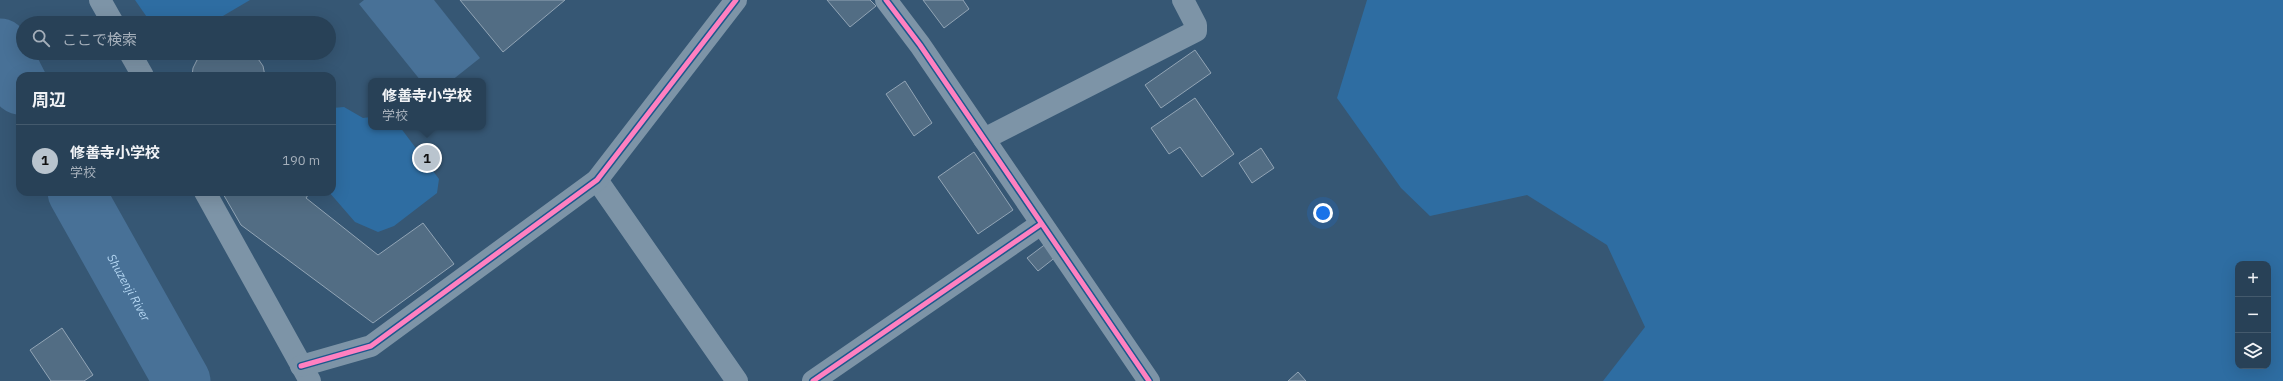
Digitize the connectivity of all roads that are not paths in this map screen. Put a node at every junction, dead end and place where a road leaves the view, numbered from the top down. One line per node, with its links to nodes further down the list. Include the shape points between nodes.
1 (100, 0): 5 (street)
2 (736, 0): 9 (street)
3 (886, 0): 8 (street)
4 (1183, 0): 8 (street, via 1196,31)
5 (109, 16)
6 (134, 60): 7 (street)
7 (140, 72)
8 (984, 139): 11 (street)
9 (598, 180): 12 (street, via 371,346); 13 (street)
10 (207, 196): 12 (street)
11 (1041, 224): 14 (street); 15 (street)
12 (306, 374)
13 (737, 381)
14 (813, 381)
15 (1148, 381)

